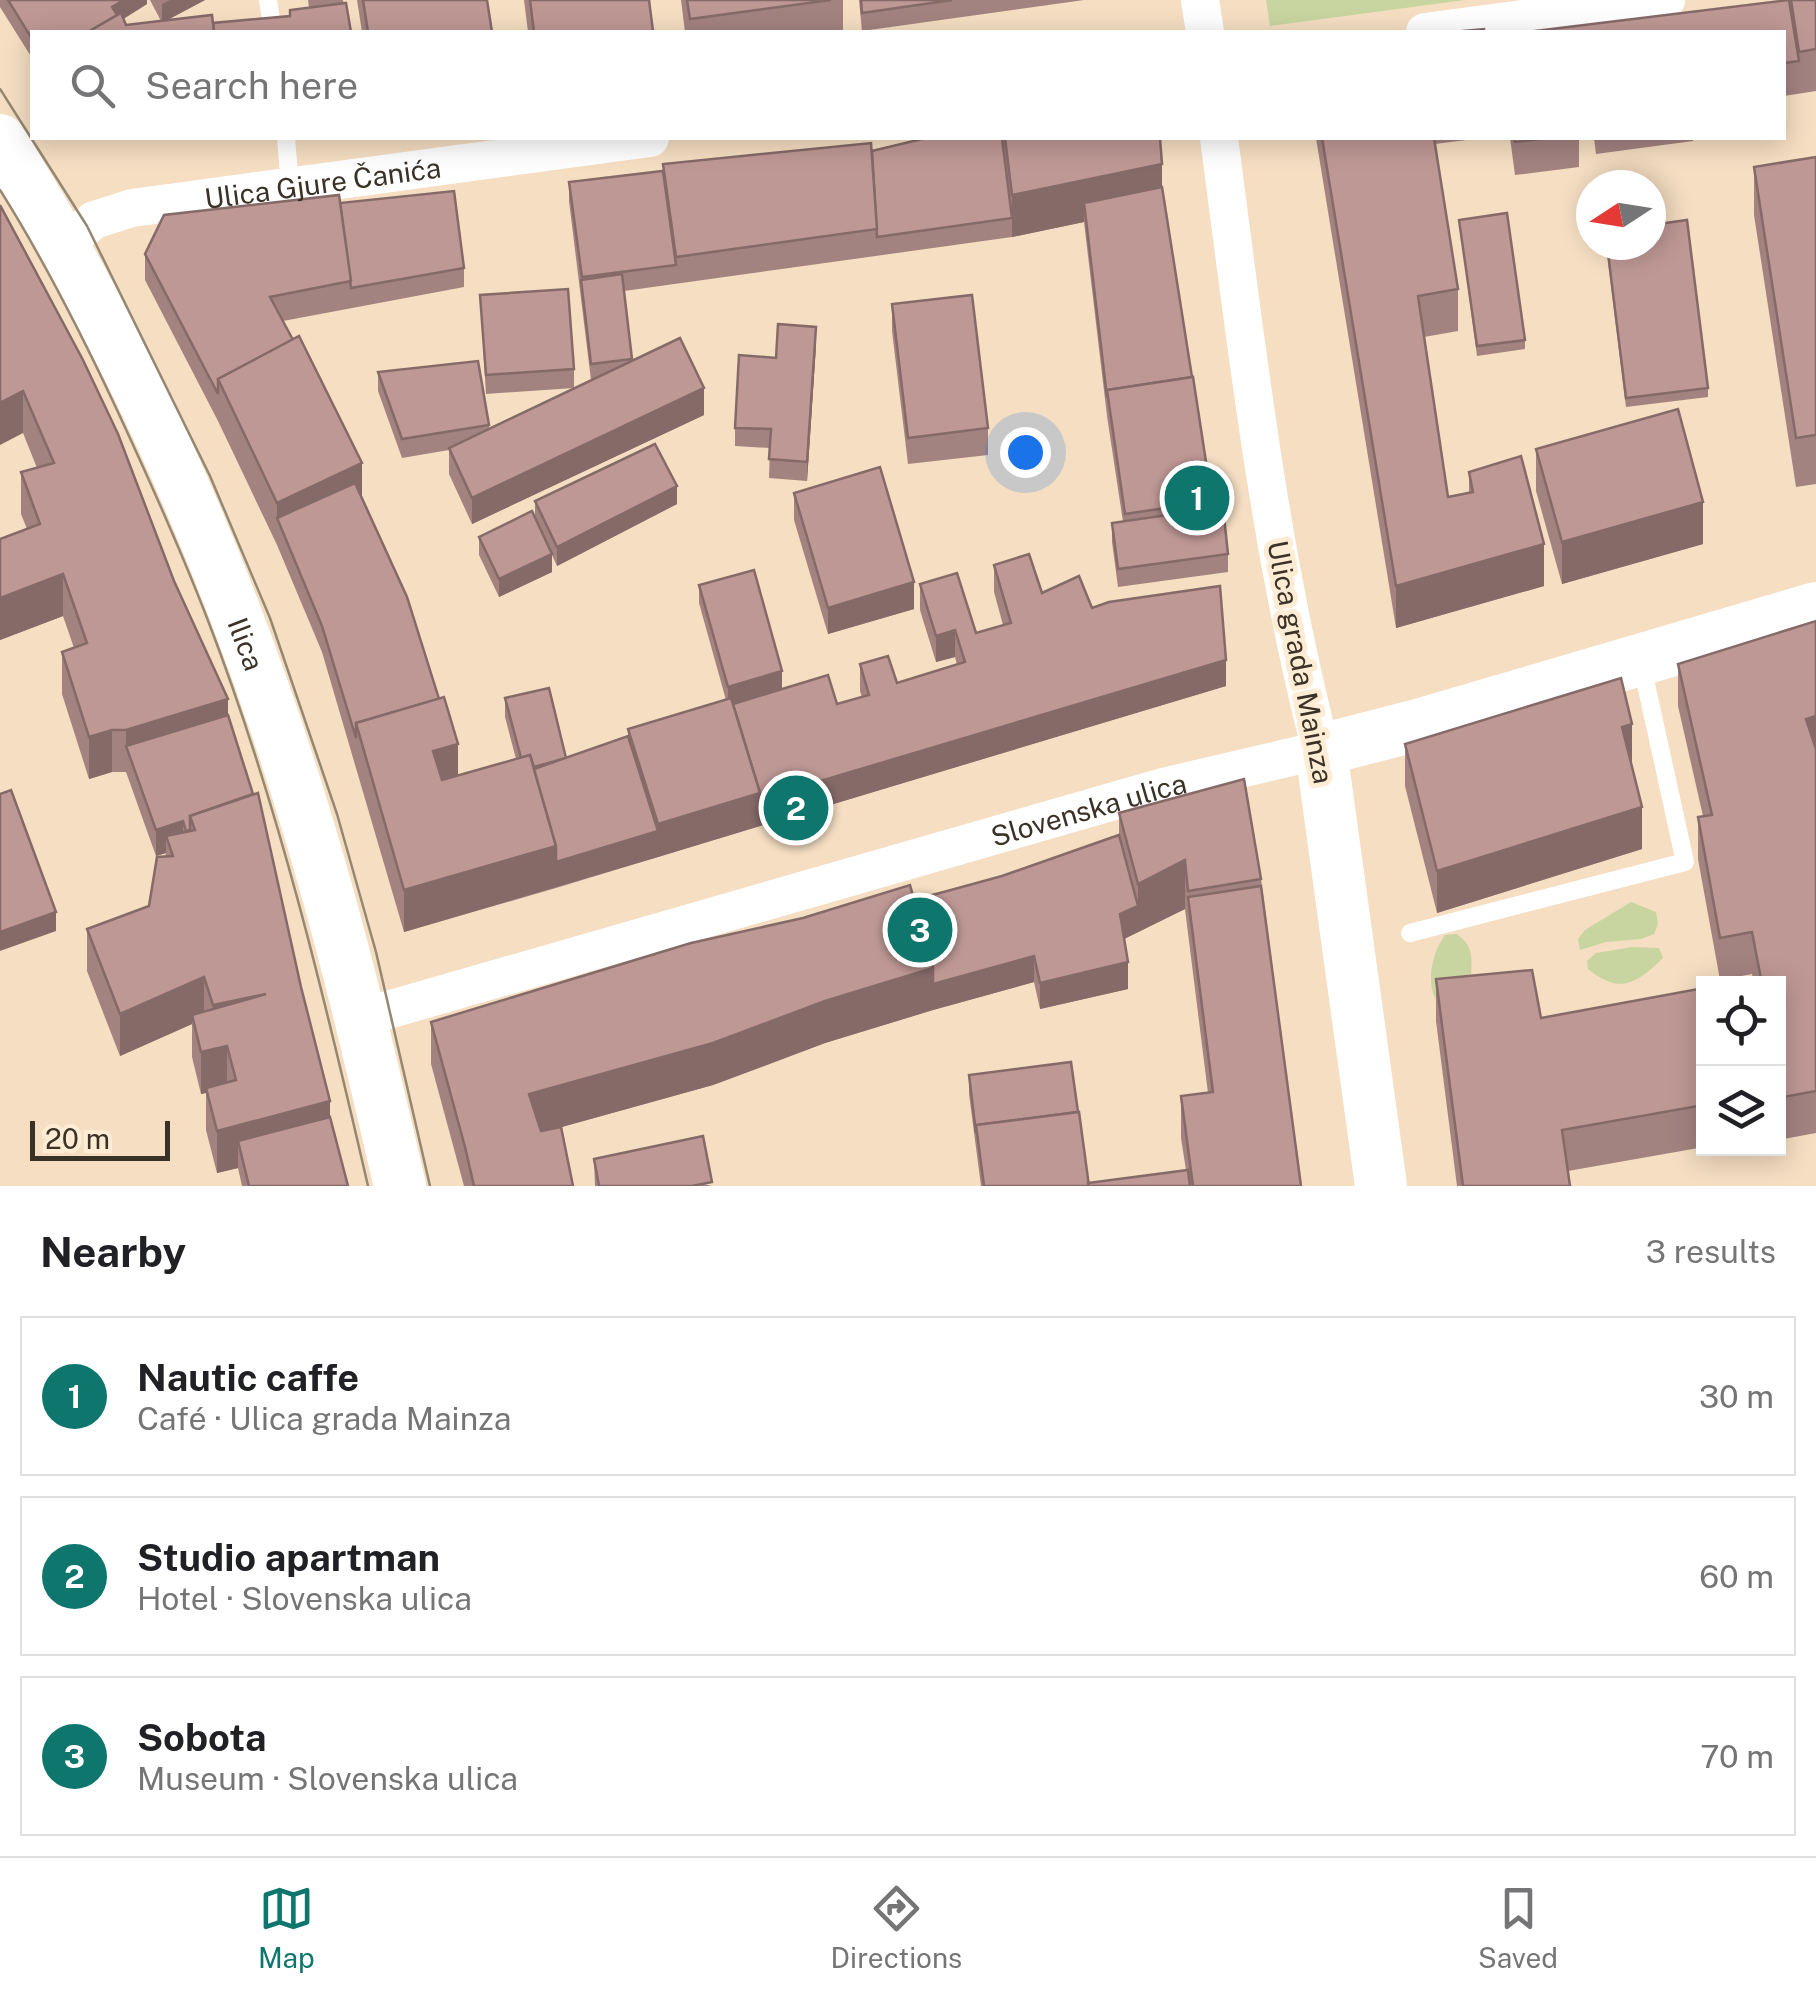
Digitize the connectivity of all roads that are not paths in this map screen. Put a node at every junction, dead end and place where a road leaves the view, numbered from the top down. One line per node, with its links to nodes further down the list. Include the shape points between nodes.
1 (268, 0): 4 (lane)
2 (1200, 0): 5 (street)
3 (1666, 0): 6 (street)
4 (273, 30)
5 (1204, 30)
6 (1440, 30)
7 (0, 140): 12 (main road, Ilica)
8 (286, 140): 11 (lane)
9 (635, 140): 11 (street, Ulica Gjure Čanića)
10 (1219, 140): 15 (street, Ulica grada Mainza, via 1256,418 1295,648)
11 (290, 186): 12 (street, Ulica Gjure Čanića, via 119,211 94,220)
12 (63, 245): 17 (main road, Ilica, via 119,349 239,624 303,810)
13 (1816, 608): 14 (main road, Slovenska ulica)
14 (1641, 659): 15 (main road, Slovenska ulica); 16 (lane, via 1684,862)
15 (1320, 750): 17 (street, Slovenska ulica, via 1162,787); 19 (main road, Ulica grada Mainza)
16 (1410, 933)
17 (360, 1018): 18 (main road, Ilica)
18 (400, 1186)
19 (1381, 1186)

